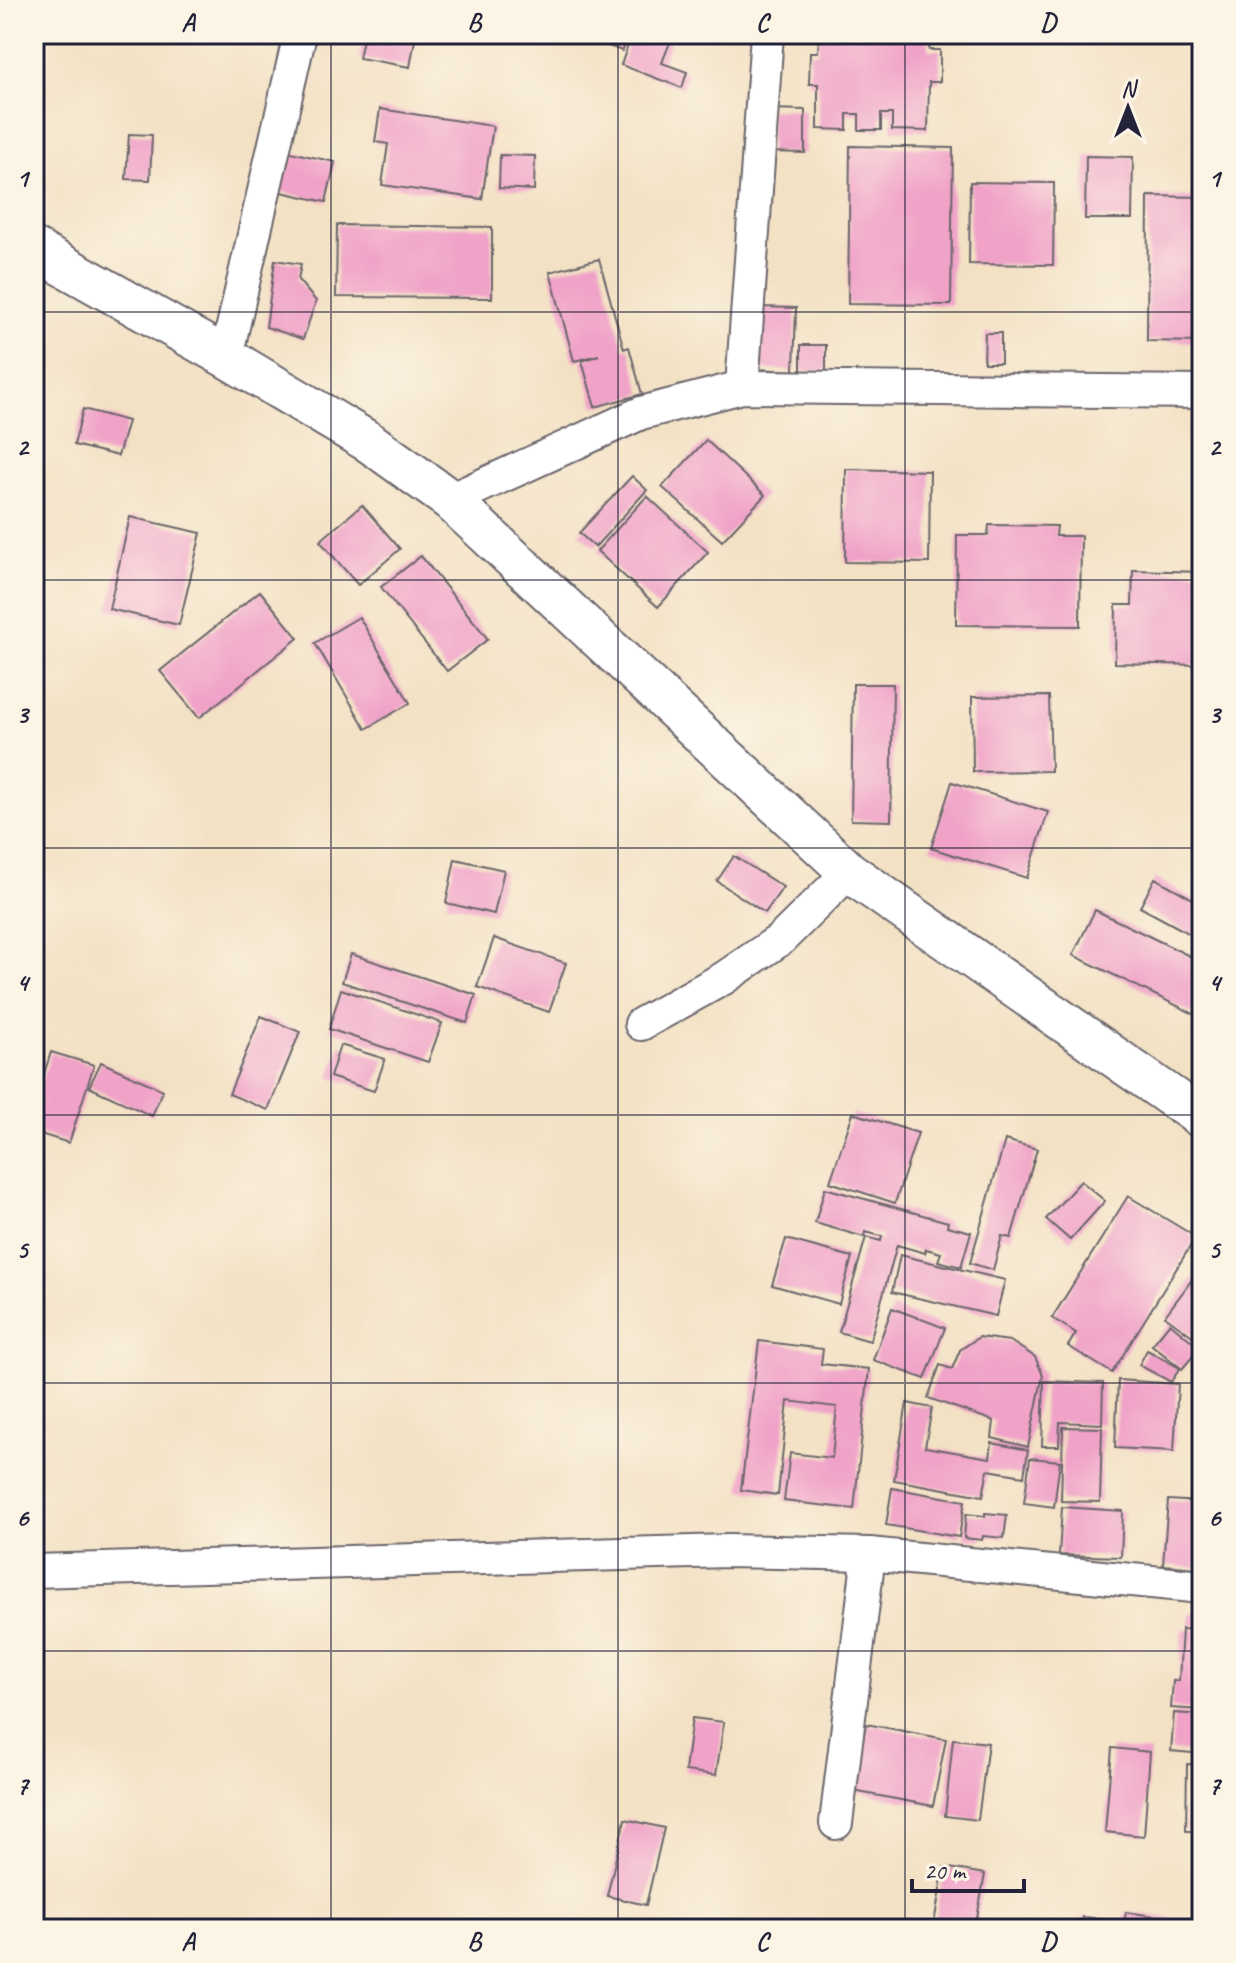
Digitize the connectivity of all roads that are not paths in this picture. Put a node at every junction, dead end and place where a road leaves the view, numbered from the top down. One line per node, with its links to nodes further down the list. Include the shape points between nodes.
1 (300, 34): 4 (street)
2 (767, 34): 5 (street)
3 (34, 249): 4 (street)
4 (226, 357): 7 (street, via 369,442)
5 (742, 387): 6 (street); 7 (street, via 641,413)
6 (1202, 392)
7 (450, 500): 8 (street)
8 (849, 872): 9 (street, via 781,939); 10 (street)
9 (641, 1024)
10 (1202, 1118)
11 (869, 1554): 12 (street, via 728,1551); 13 (street); 14 (street)
12 (34, 1571)
13 (1202, 1587)
14 (836, 1823)

